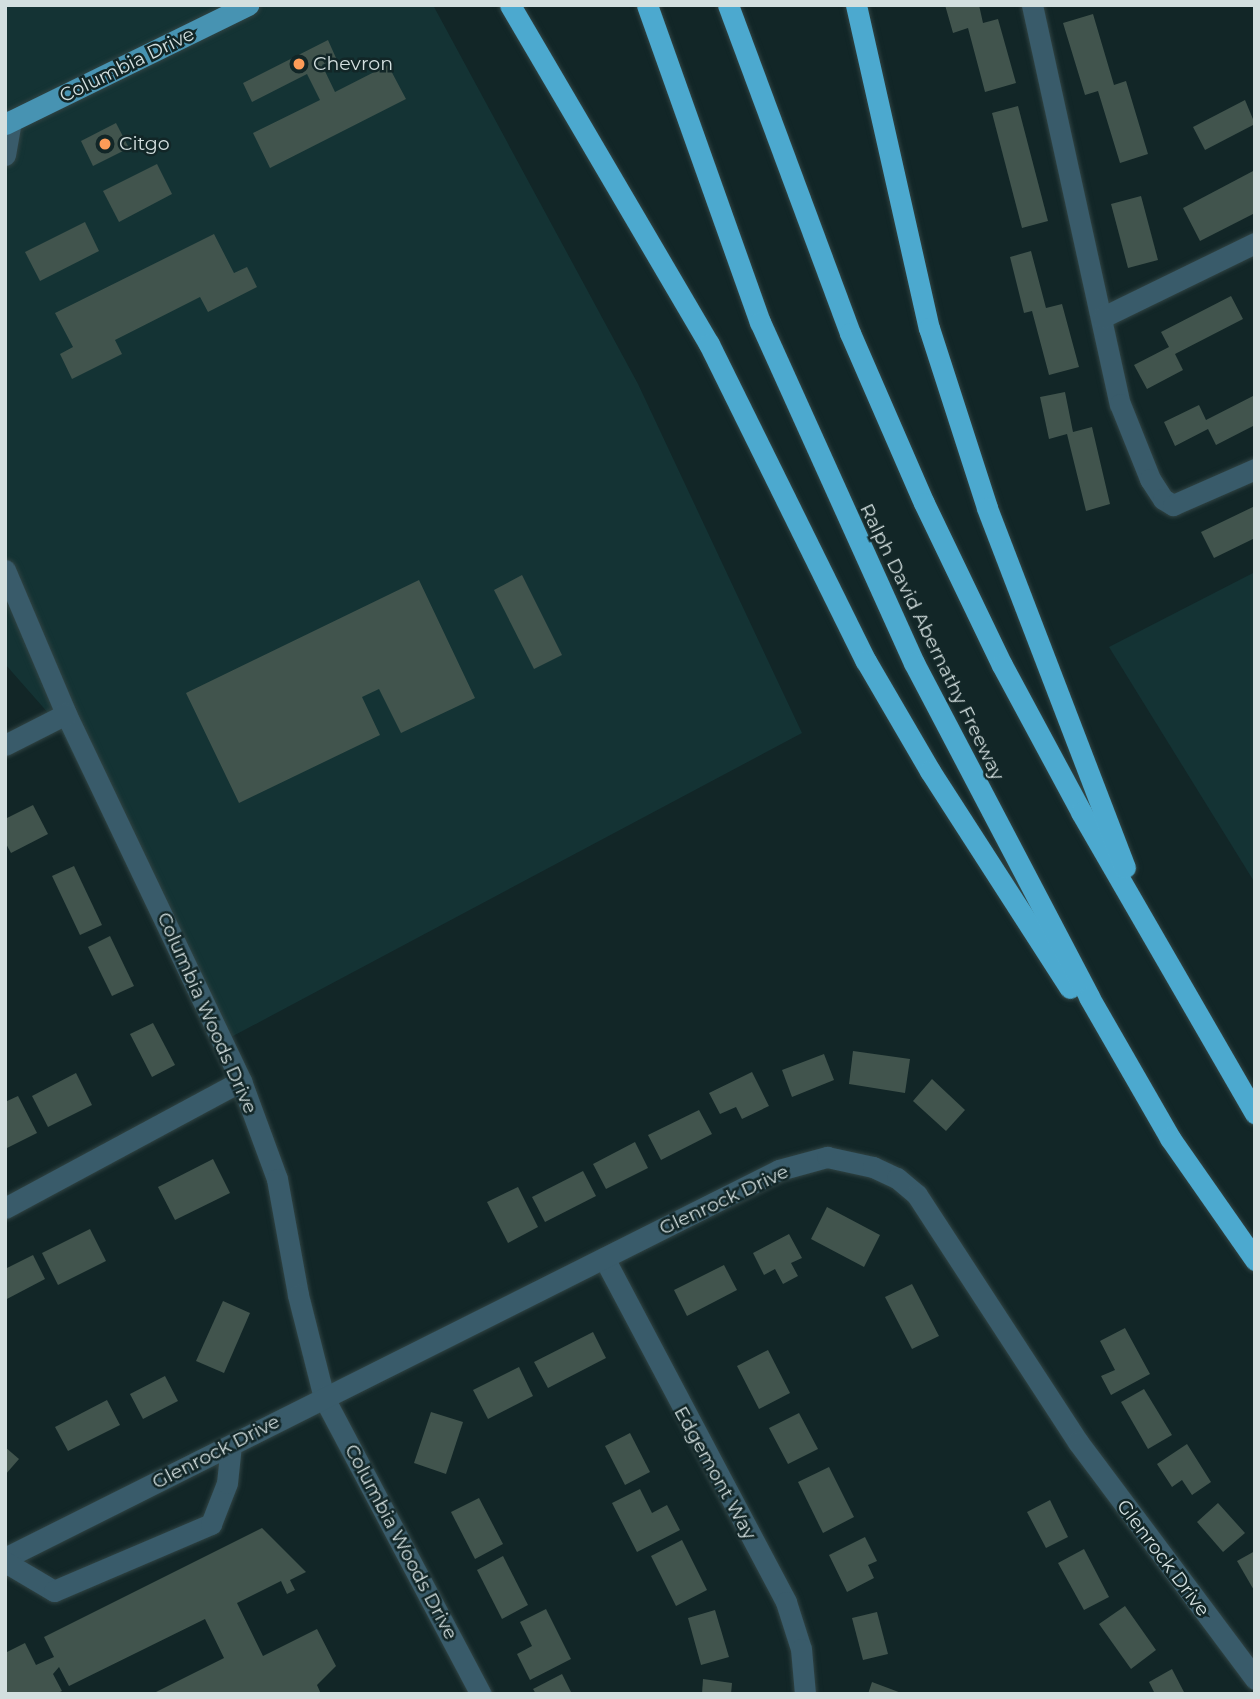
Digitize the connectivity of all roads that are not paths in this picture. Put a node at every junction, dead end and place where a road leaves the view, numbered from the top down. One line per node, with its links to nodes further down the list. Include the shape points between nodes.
1 (248, 5): 7 (main road, Columbia Drive)
2 (510, 5): 18 (highway, via 709,344 866,661 930,771)
3 (647, 5): 18 (highway, Ralph David Abernathy Freeway, via 760,322 820,463 1006,844)
4 (729, 5): 15 (highway, via 850,333 924,503 1002,665)
5 (856, 5): 15 (highway, via 933,341 992,521)
6 (1032, 5): 10 (street)
7 (8, 122): 8 (street)
8 (5, 155)
9 (1255, 243): 10 (street)
10 (1103, 317): 11 (street, via 1120,404 1150,479 1163,499 1173,505 1185,503)
11 (1255, 469)
12 (5, 570): 13 (street, Columbia Woods Drive)
13 (66, 714): 14 (street); 16 (street, Columbia Woods Drive)
14 (5, 745)
15 (1161, 956): 17 (highway)
16 (241, 1081): 19 (street); 22 (street, Columbia Woods Drive, via 277,1179 298,1296)
17 (1255, 1113)
18 (1170, 1138): 21 (highway, Ralph David Abernathy Freeway)
19 (5, 1208)
20 (604, 1258): 22 (street, Glenrock Drive); 25 (street, Glenrock Drive, via 779,1170 827,1157 873,1167 897,1178 917,1195 1078,1442); 27 (street, Edgemont Way, via 786,1602 801,1648)
21 (1255, 1260)
22 (324, 1398): 23 (street, Glenrock Drive); 26 (street, Columbia Woods Drive)
23 (231, 1445): 24 (street, Glenrock Drive); 24 (street, via 227,1483 211,1524 54,1591)
24 (5, 1560)
25 (1255, 1679)
26 (481, 1694)
27 (805, 1694)

